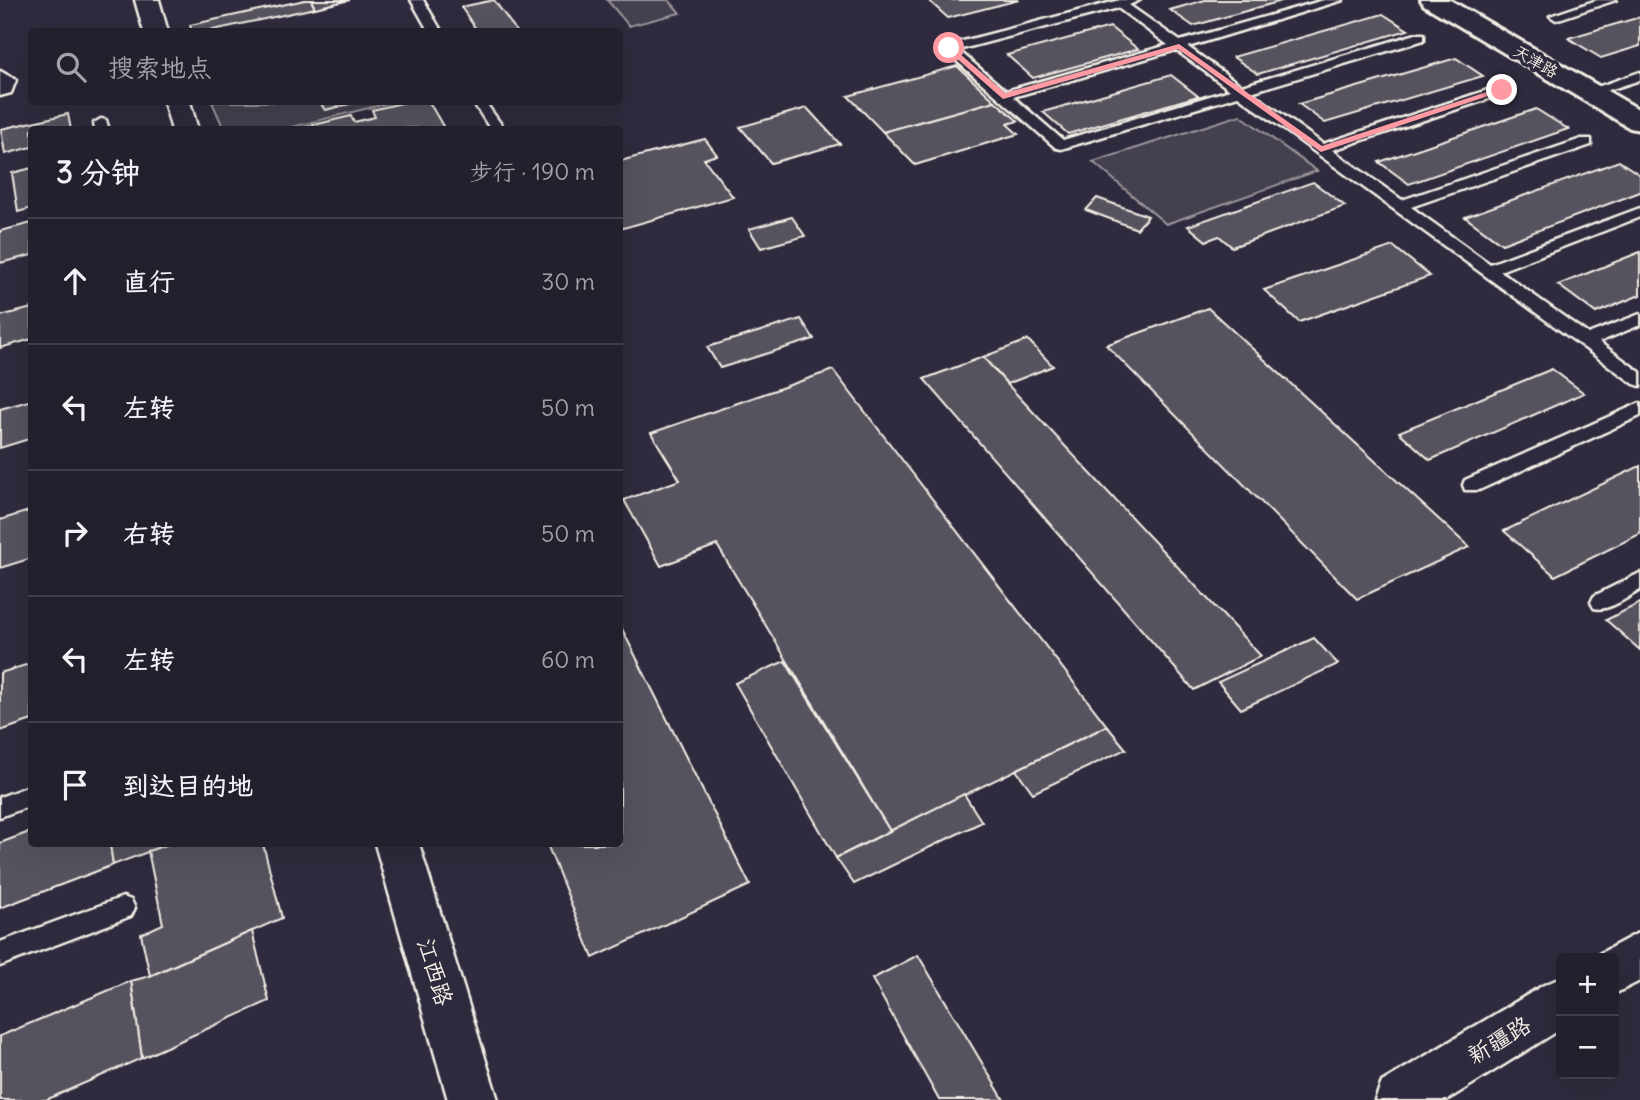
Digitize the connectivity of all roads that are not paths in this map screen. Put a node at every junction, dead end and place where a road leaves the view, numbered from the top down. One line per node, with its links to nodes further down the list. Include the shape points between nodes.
1 (147, 0): 9 (street)
2 (417, 0): 10 (lane)
3 (1337, 0): 12 (lane)
4 (1433, 0): 15 (main road, 天津路)
5 (1468, 0): 15 (main road, 天津路)
6 (1610, 0): 8 (lane)
7 (1127, 2): 12 (lane); 19 (lane, via 949,48)
8 (1556, 16)
9 (155, 28)
10 (434, 28)
11 (1420, 37): 17 (lane)
12 (1179, 47): 17 (lane); 19 (lane)
13 (0, 75): 18 (lane, via 9,80 6,90)
14 (1640, 76): 15 (lane)
15 (1602, 88): 20 (main road, 天津路); 23 (main road, 天津路)
16 (1502, 90): 27 (lane)
17 (1241, 91): 19 (lane, via 1061,145); 27 (lane)
18 (0, 92)
19 (1003, 96)
20 (1640, 99)
21 (178, 105): 24 (street)
22 (481, 105): 25 (lane)
23 (1640, 122)
24 (184, 126)
25 (495, 126)
26 (1586, 142): 28 (lane)
27 (1321, 149): 28 (lane)
28 (1400, 206): 30 (lane)
29 (1640, 212): 30 (lane)
30 (1488, 270): 32 (lane)
31 (1640, 319): 32 (lane)
32 (1587, 341): 33 (lane)
33 (1640, 380)
34 (1640, 410): 35 (lane)
35 (1472, 485)
36 (1640, 581): 37 (lane)
37 (1601, 601)
38 (28, 796): 39 (lane)
39 (0, 807)
40 (398, 847): 46 (street, 江西路)
41 (123, 908): 42 (lane)
42 (0, 954)
43 (1640, 955): 44 (street)
44 (1619, 968)
45 (1556, 1005): 47 (street, 新疆路)
46 (473, 1100)
47 (1400, 1100)

